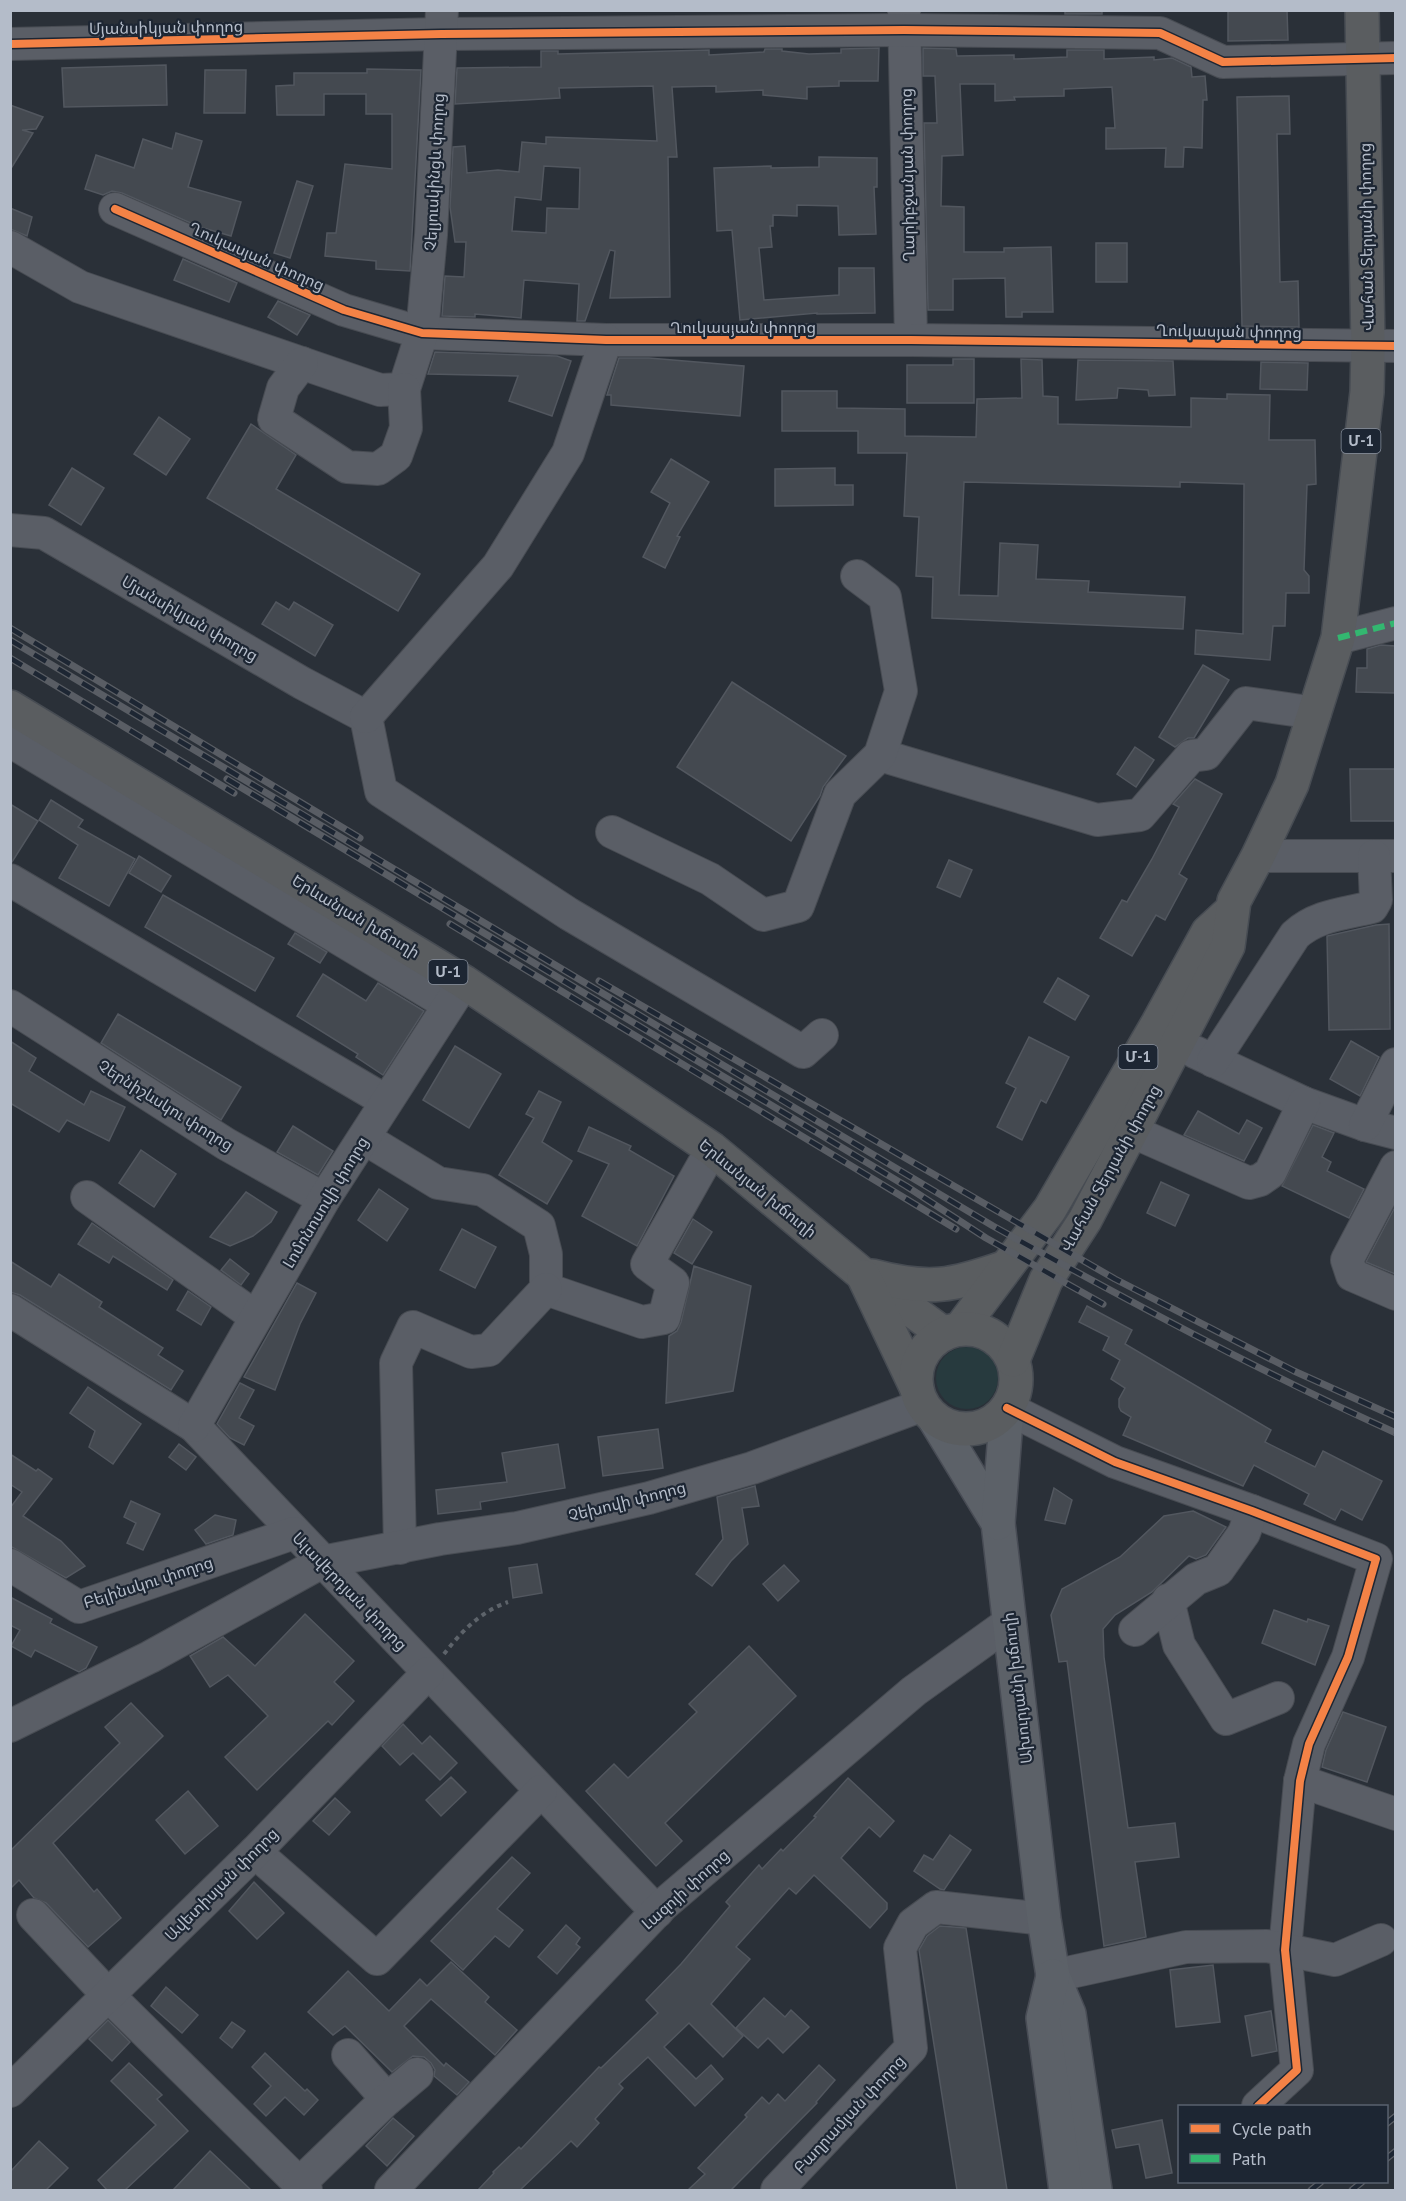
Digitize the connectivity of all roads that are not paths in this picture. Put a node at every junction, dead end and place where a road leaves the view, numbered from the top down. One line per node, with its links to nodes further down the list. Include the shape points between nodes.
1 (1362, 10): 5 (highway, Վահան Տերյանի փողոց / Մ-1)
2 (904, 20): 3 (street, Մյանսիկյան փողոց); 5 (street, Մյանսիկյան փողոց, via 1160,33 1223,62); 11 (street, Ղարիբջանյան փողոց)
3 (441, 22): 4 (street, Մյանսիկյան փողոց); 9 (street, Չելյուսկինցև փողոց)
4 (10, 44)
5 (1363, 58): 6 (street, Մյանսիկյան փողոց); 12 (highway, Վահան Տերյանի փողոց / Մ-1)
6 (1395, 58)
7 (115, 209): 9 (street, Ղուկասյան փողոց, via 344,310)
8 (10, 247): 13 (street, via 80,287)
9 (422, 333): 10 (street, Ղուկասյան փողոց); 14 (street)
10 (606, 340): 11 (street, Ղուկասյան փողոց); 21 (street, via 568,453 498,566)
11 (911, 340): 12 (street, Ղուկասյան փողոց)
12 (1382, 346): 18 (highway, Վահան Տերյանի փողոց / Մ-1, via 1367,392)
13 (302, 363): 14 (street, via 380,390); 14 (street, via 283,388 274,419 347,467 378,469 396,456 406,428)
14 (404, 389)
15 (10, 530): 21 (street, Մյանսիկյան փողոց, via 44,533)
16 (856, 576): 23 (street, via 885,597 901,690)
17 (1395, 623): 18 (street)
18 (1338, 638): 20 (highway, Վահան Տերյանի փողոց / Մ-1)
19 (10, 707): 29 (highway, Երևանյան խճուղի / Մ-1)
20 (1315, 713): 23 (street, via 1246,703 1206,754 1191,756 1140,815 1097,820); 25 (highway, Վահան Տերյանի փողոց / Մ-1, via 1292,784)
21 (366, 717): 31 (street, via 381,790 569,914 803,1052)
22 (10, 741): 29 (street)
23 (880, 755): 24 (street, via 840,794 798,906 763,915 710,879)
24 (612, 832)
25 (1258, 856): 26 (street); 28 (highway, Վահան Տերյանի փողոց / Մ-1)
26 (1385, 856): 33 (street, via 1372,907 1322,918 1295,935)
27 (10, 880): 35 (street)
28 (1232, 910): 32 (highway, Վահան Տերյանի փողոց / Մ-1, via 1228,946); 45 (highway, Վահան Տերյանի փողոց / Մ-1, via 1208,932 1050,1209)
29 (456, 993): 35 (street, Լոմոնոսովի փողոց); 41 (highway, Երևանյան խճուղի / Մ-1)
30 (10, 1006): 44 (street, Չերնիշևսկու փողոց, via 226,1144)
31 (822, 1035)
32 (1178, 1045): 33 (street); 38 (highway, Վահան Տերյանի փողոց / Մ-1)
33 (1213, 1061): 36 (street)
34 (1395, 1064): 37 (street)
35 (386, 1101): 40 (street, Լոմոնոսովի փողոց)
36 (1304, 1103): 37 (street); 38 (street, via 1270,1173 1248,1183)
37 (1365, 1125): 39 (street)
38 (1131, 1131): 52 (highway, Վահան Տերյանի փողոց / Մ-1, via 1085,1220 1046,1281)
39 (1395, 1133)
40 (364, 1138): 44 (street, Լոմոնոսովի փողոց); 47 (street, via 438,1183 483,1190 539,1226 546,1254)
41 (712, 1149): 46 (highway, Երևանյան խճուղի / Մ-1); 47 (street, via 647,1264 673,1283 664,1318 642,1322)
42 (1395, 1167): 48 (street, via 1347,1260 1352,1275)
43 (87, 1197): 50 (street)
44 (324, 1199): 50 (street, Լոմոնոսովի փողոց)
45 (1006, 1267): 46 (highway, via 970,1280 926,1286); 51 (highway, Վահան Տերյանի փողոց / Մ-1)
46 (861, 1273): 51 (highway, Երևանյան խճուղի / Մ-1); 53 (highway, Երևանյան խճուղի / Մ-1)
47 (546, 1289): 59 (street, via 489,1350 471,1352 413,1327 396,1363)
48 (1395, 1294)
49 (10, 1311): 55 (street, Ալավերդյան փողոց)
50 (256, 1317): 55 (street, Լոմոնոսովի փողոց)
51 (952, 1331): 52 (highway, via 976,1329 992,1336); 53 (highway, via 930,1343 921,1357 917,1373)
52 (1013, 1360): 54 (highway, via 1014,1393)
53 (925, 1404): 54 (highway, via 948,1426 964,1429 981,1427); 57 (main road, Ախուրյանի խճուղի); 59 (street, Չեխովի փողոց, via 753,1468 649,1498 517,1528)
54 (1007, 1408): 56 (street, via 1115,1462); 57 (main road)
55 (194, 1426): 58 (street, Ալավերդյան փողոց)
56 (1252, 1510): 62 (street, via 1244,1533 1218,1570 1196,1579); 68 (street, via 1376,1559 1348,1657 1309,1743)
57 (998, 1523): 63 (main road, Ախուրյանի խճուղի)
58 (294, 1533): 60 (street, Ալավերդյան փողոց); 61 (street, Բելինսկու փողոց, via 79,1607)
59 (400, 1548): 60 (street, Չեխովի փողոց)
60 (322, 1562): 65 (street, Ալավերդյան փողոց); 67 (street, Չեխովի փողոց, via 150,1657)
61 (10, 1565)
62 (1168, 1600): 64 (street); 66 (street, via 1179,1645 1226,1719)
63 (1010, 1622): 72 (street, Լազոյի փողոց, via 914,1690); 74 (main road, Ախուրյանի խճուղի)
64 (1135, 1630)
65 (428, 1673): 69 (street, Ալավերդյան փողոց); 71 (street, Ավետիսյան փողոց)
66 (1278, 1698)
67 (10, 1726)
68 (1300, 1781): 70 (street); 76 (street)
69 (541, 1791): 71 (street, via 377,1959); 72 (street, Ալավերդյան փողոց)
70 (1395, 1814)
71 (255, 1852): 78 (street, Ավետիսյան փողոց)
72 (657, 1912): 85 (street, Լազոյի փողոց)
73 (33, 1916): 78 (street)
74 (1044, 1919): 77 (main road, Ախուրյանի խճուղի); 86 (street, Բաղրամյան փողոց, via 936,1907 913,1924 900,1948 911,2048)
75 (1381, 1940): 76 (street, via 1335,1960)
76 (1285, 1950): 77 (street, via 1267,1946 1186,1947); 83 (street, via 1297,2070)
77 (1053, 1976): 87 (main road, Ախուրյանի խճուղի, via 1043,2018); 88 (main road, Ախուրյանի խճուղի, via 1069,2014)
78 (108, 1995): 81 (street, Ավետիսյան փողոց); 84 (street)
79 (348, 2055): 82 (street)
80 (417, 2074): 82 (street)
81 (10, 2091)
82 (387, 2099): 84 (street)
83 (1259, 2105)
84 (302, 2187)
85 (391, 2190)
86 (777, 2190)
87 (1066, 2190)
88 (1095, 2190)

